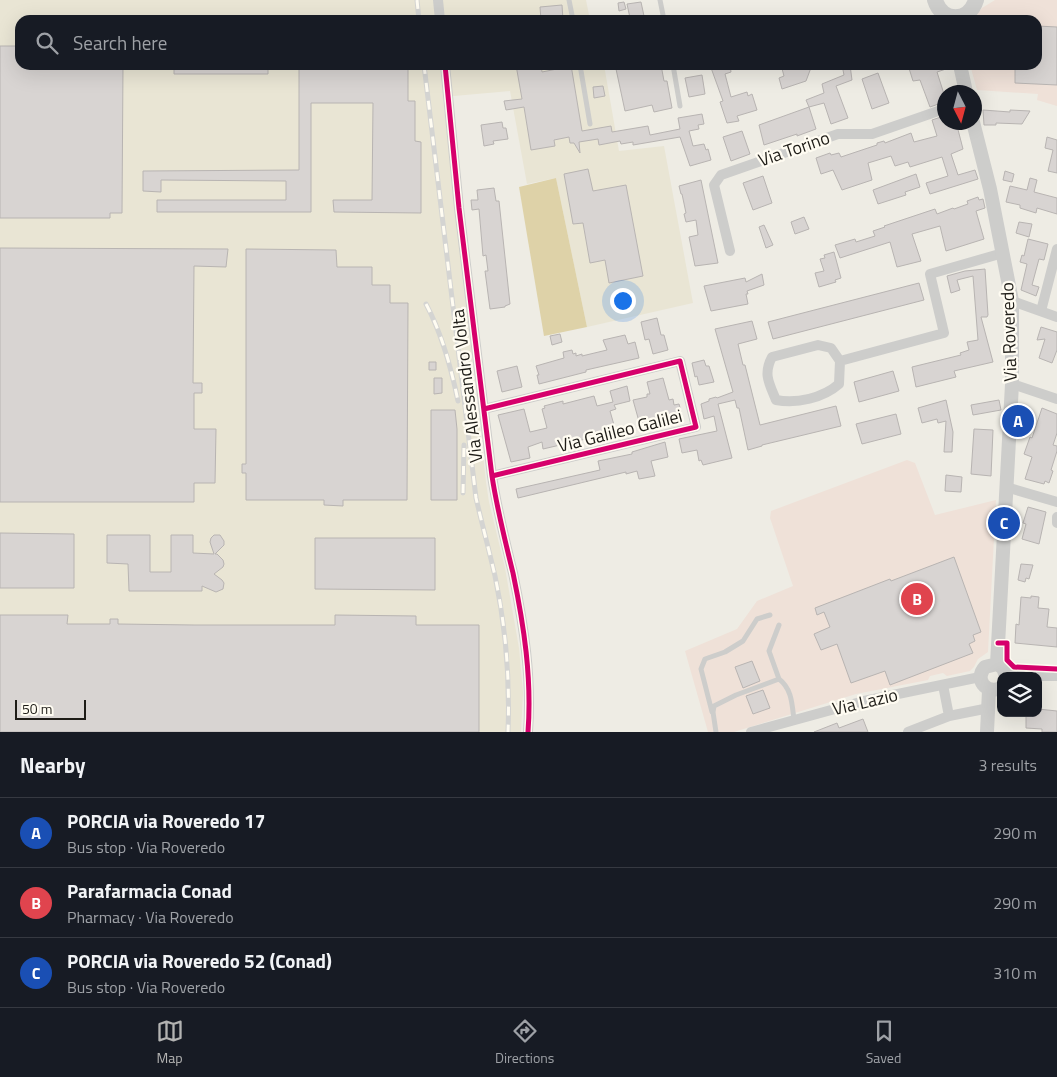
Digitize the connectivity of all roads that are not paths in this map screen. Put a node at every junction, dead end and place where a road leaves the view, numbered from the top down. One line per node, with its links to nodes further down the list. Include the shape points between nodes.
1 (438, 0): 6 (street)
2 (569, 0): 7 (lane)
3 (660, 0): 8 (lane)
4 (939, 8): 9 (main road)
5 (973, 8): 10 (main road)
6 (440, 15)
7 (571, 15)
8 (663, 15)
9 (950, 15)
10 (960, 15)
11 (446, 70): 29 (street, Via Alessandro Volta)
12 (581, 70): 18 (lane)
13 (674, 70): 16 (lane)
14 (961, 70): 15 (main road)
15 (964, 85)
16 (680, 106)
17 (937, 111): 21 (street, Via Torino, via 872,134 838,134 721,175 714,185)
18 (590, 124)
19 (976, 130): 22 (main road, Via Roveredo)
20 (1057, 250): 24 (street)
21 (730, 251)
22 (1003, 253): 23 (main road, Via Roveredo); 26 (street, via 930,274 944,333)
23 (1012, 301): 24 (street); 27 (main road, Via Roveredo)
24 (1041, 312): 25 (street)
25 (1057, 317)
26 (840, 361): 26 (street, via 831,348 818,345 772,357 767,367 776,400 790,403 828,394 839,384)
27 (1012, 384): 28 (street); 31 (main road, Via Roveredo)
28 (1057, 399)
29 (484, 409): 30 (street, Via Alessandro Volta); 30 (street, Via Galileo Galilei, via 680,361 696,427)
30 (492, 476): 49 (street, Via Alessandro Volta, via 523,628 530,690)
31 (1006, 487): 32 (street); 37 (main road, Via Roveredo)
32 (1057, 502)
33 (1057, 517): 34 (street)
34 (1057, 523)
35 (770, 615): 46 (lane, via 757,619 743,641 705,659 701,669)
36 (779, 626): 42 (lane, via 769,651)
37 (997, 664): 38 (main road); 41 (main road, via 985,666)
38 (1004, 672)
39 (1042, 676): 40 (street)
40 (1057, 676)
41 (980, 677): 43 (street, Via Lazio); 44 (main road, via 983,685)
42 (779, 679): 46 (lane, via 736,695 714,706); 48 (lane, via 786,685 791,698)
43 (943, 685): 47 (street); 48 (street, Via Lazio)
44 (995, 689): 45 (main road); 53 (main road)
45 (989, 708): 47 (street); 53 (main road)
46 (712, 712): 50 (lane)
47 (949, 716): 52 (street)
48 (794, 720): 51 (street, Via Lazio)
49 (528, 732)
50 (716, 732)
51 (752, 732)
52 (908, 732)
53 (988, 732)

